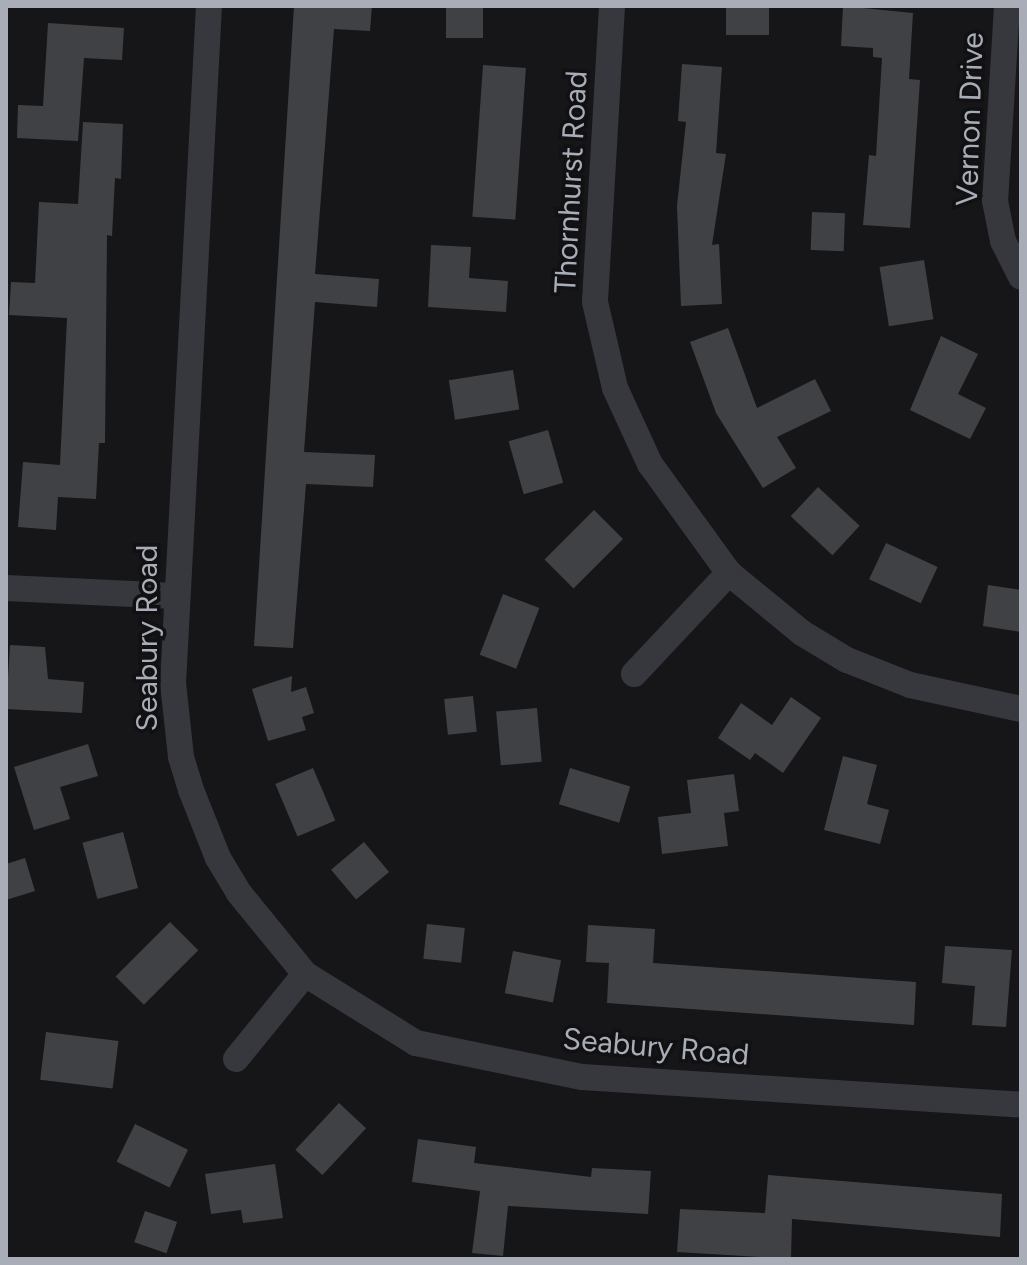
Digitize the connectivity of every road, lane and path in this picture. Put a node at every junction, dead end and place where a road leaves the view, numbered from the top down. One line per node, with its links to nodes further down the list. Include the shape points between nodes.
1 (209, 6): 7 (street, Seabury Road)
2 (612, 6): 5 (street, Thornhurst Road, via 595,302 615,388 631,427 673,500)
3 (1007, 6): 4 (street, Vernon Drive, via 995,201 1003,241)
4 (1021, 277)
5 (729, 573): 8 (street); 9 (street, Thornhurst Road, via 802,633 847,660 910,685)
6 (6, 588): 7 (street)
7 (175, 596): 10 (street, Seabury Road, via 176,720 191,790 218,858 239,893)
8 (634, 674)
9 (1021, 709)
10 (305, 974): 11 (street); 12 (street, Seabury Road, via 416,1043 582,1077)
11 (236, 1059)
12 (1021, 1105)

